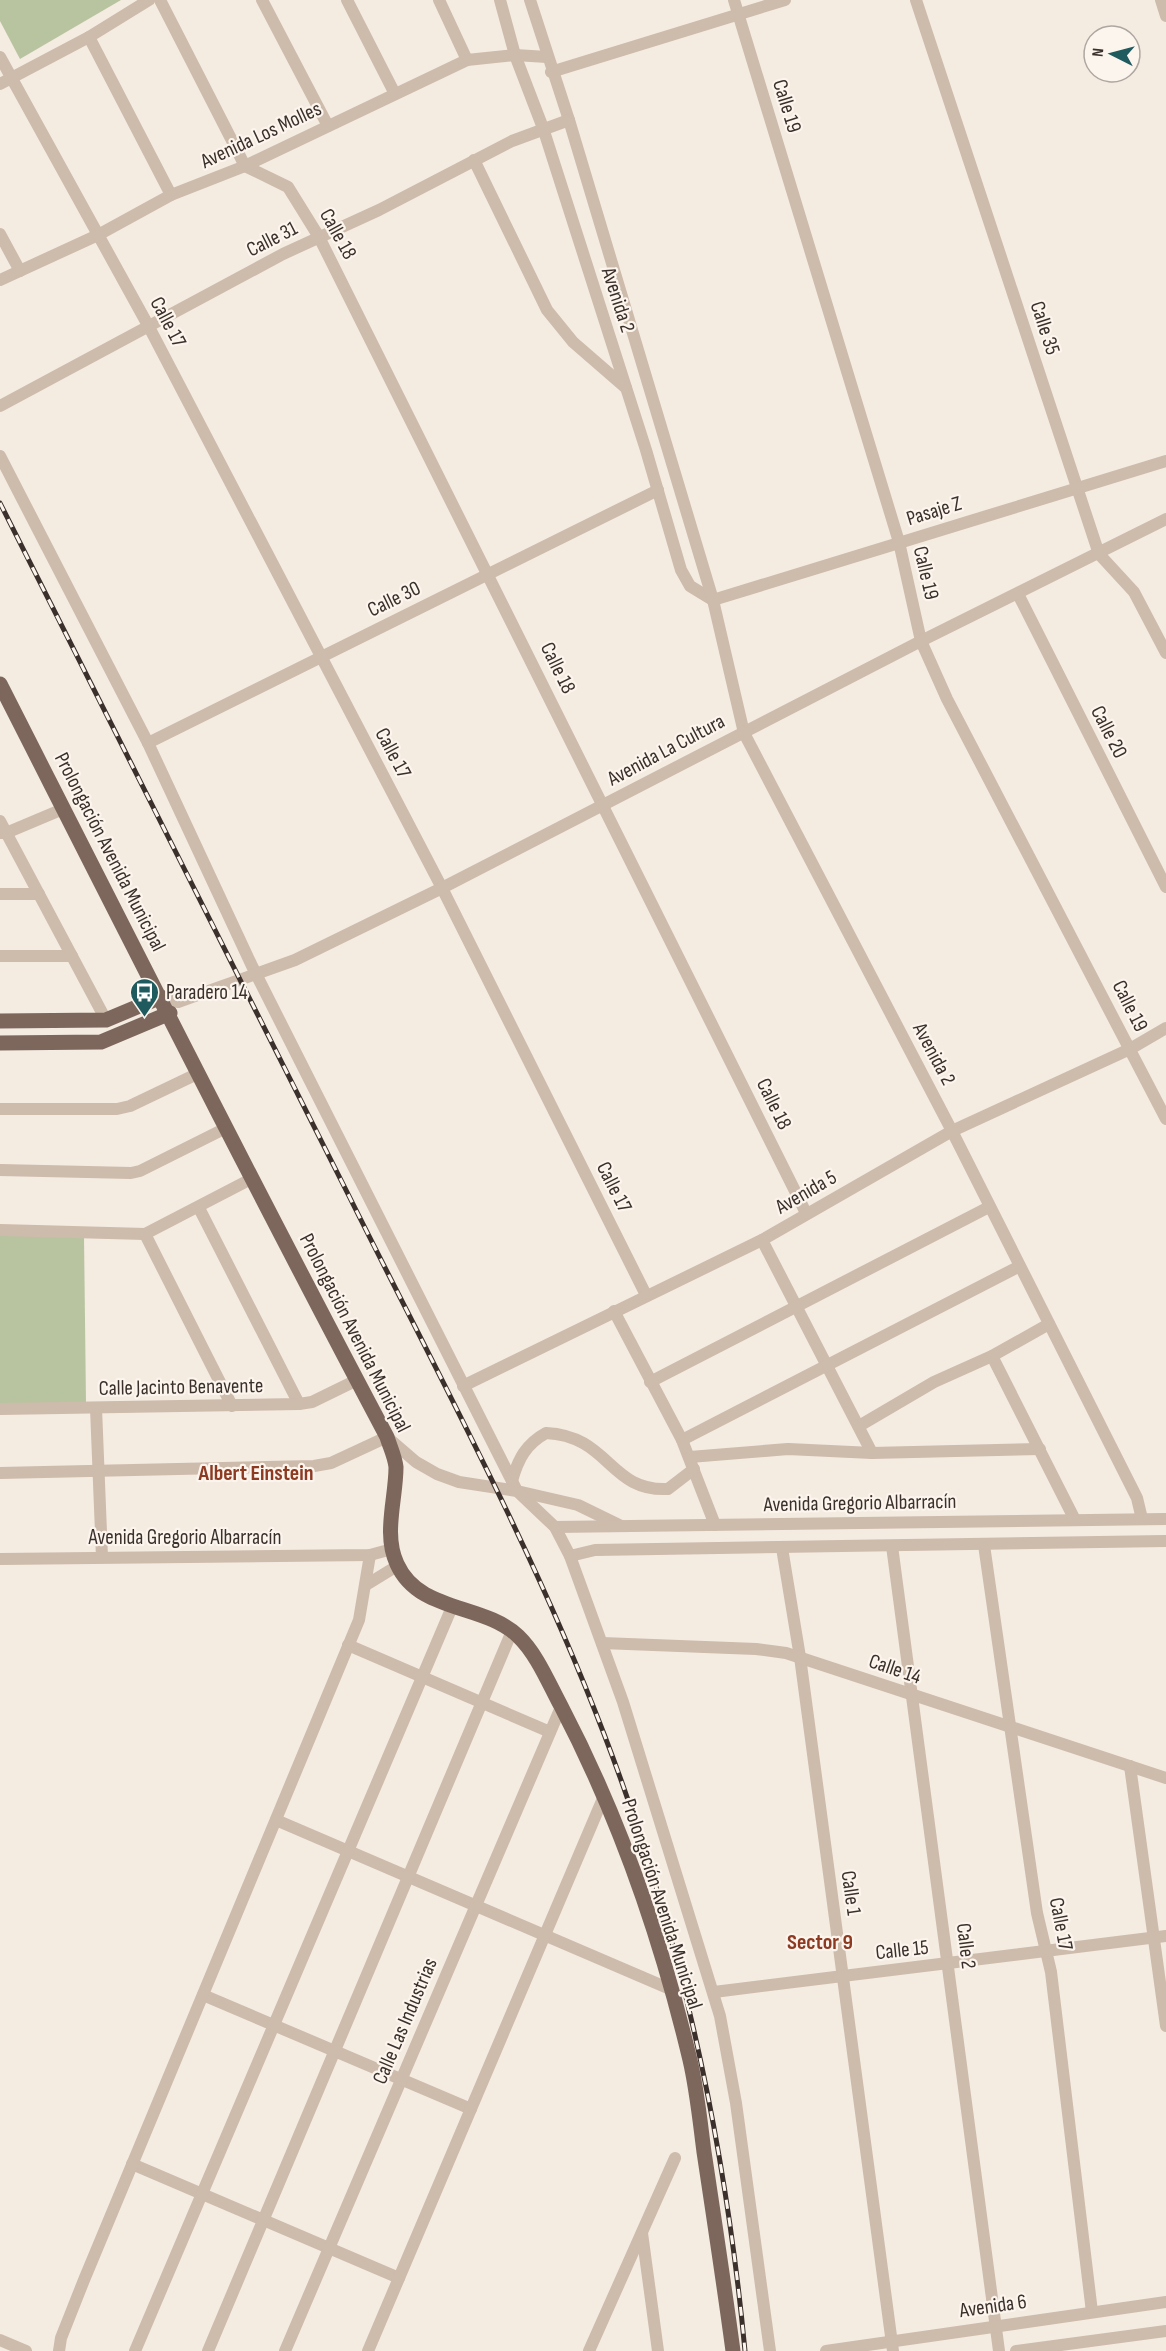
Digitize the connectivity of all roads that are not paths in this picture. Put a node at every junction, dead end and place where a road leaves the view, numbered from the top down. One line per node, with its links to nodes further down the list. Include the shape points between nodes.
1 (148, 0): 14 (street)
2 (160, 0): 26 (street)
3 (262, 0): 23 (street)
4 (347, 0): 21 (street)
5 (439, 0): 18 (street)
6 (500, 0): 15 (street, Avenida 2)
7 (530, 0): 17 (street, Avenida 2)
8 (734, 0): 12 (street, Calle 19)
9 (785, 0): 12 (street)
10 (916, 0): 40 (street, Calle 35)
11 (1161, 0): 13 (street)
12 (739, 14): 19 (street); 43 (street, Calle 19)
13 (1166, 16)
14 (90, 37): 20 (street); 27 (street)
15 (515, 55): 17 (street, Avenida Los Molles); 18 (street, Avenida Los Molles); 24 (street, Avenida 2)
16 (0, 57): 20 (street, Calle 17)
17 (547, 57): 19 (street, Avenida 2)
18 (467, 60): 21 (street, Avenida Los Molles)
19 (551, 72): 22 (street, Avenida 2)
20 (5, 81): 29 (street, Calle 17)
21 (395, 94): 23 (street, Avenida Los Molles)
22 (569, 120): 24 (street, Calle 31); 39 (street, Avenida 2)
23 (328, 126): 26 (street, Avenida Los Molles)
24 (543, 128): 25 (street, Calle 31); 34 (street, Avenida 2)
25 (474, 160): 30 (street, Calle 31); 34 (street, via 547,310 573,342)
26 (246, 166): 27 (street, Avenida Los Molles); 30 (street, Calle 18, via 288,187)
27 (171, 195): 29 (street, Avenida Los Molles)
28 (0, 234): 31 (street)
29 (98, 235): 31 (street, Avenida Los Molles); 33 (street, Calle 17)
30 (319, 237): 33 (street, Calle 31); 45 (street, Calle 18)
31 (20, 271): 32 (street, Avenida Los Molles)
32 (0, 280)
33 (149, 327): 35 (street, Calle 31); 50 (street, Calle 17)
34 (626, 388): 36 (street, Avenida 2)
35 (0, 406)
36 (646, 450): 39 (street); 41 (street, Avenida 2)
37 (0, 456): 53 (street)
38 (1166, 460): 40 (street, Pasaje Z)
39 (672, 469): 47 (street, Avenida 2)
40 (1077, 487): 43 (street, Pasaje Z); 44 (street, Calle 35)
41 (658, 490): 45 (street, Calle 30); 47 (street, Avenida 2, via 685,580)
42 (1166, 519): 44 (street, Avenida La Cultura)
43 (899, 542): 47 (street, Pasaje Z); 48 (street, Calle 19)
44 (1099, 554): 46 (street, Avenida La Cultura); 49 (street, Calle 35, via 1134,592)
45 (489, 574): 50 (street, Calle 30); 54 (street, Calle 18)
46 (1018, 594): 48 (street, Avenida La Cultura); 58 (street, Calle 20)
47 (713, 600): 52 (street, Avenida 2)
48 (921, 641): 52 (street, Avenida La Cultura); 71 (street, Calle 19, via 947,699)
49 (1166, 653)
50 (321, 657): 53 (street, Calle 30); 59 (street, Calle 17)
51 (0, 684): 55 (main road, Prolongación Avenida Municipal)
52 (744, 733): 54 (street, Avenida La Cultura); 76 (street, Avenida 2)
53 (148, 743): 64 (street)
54 (604, 806): 59 (street, Avenida La Cultura); 81 (street, Calle 18)
55 (63, 809): 57 (street); 65 (main road, Prolongación Avenida Municipal)
56 (0, 821): 57 (street)
57 (3, 833): 61 (street)
58 (1166, 887)
59 (442, 888): 64 (street, Avenida La Cultura); 86 (street, Calle 17)
60 (0, 894): 61 (street)
61 (39, 894): 63 (street)
62 (0, 956): 63 (street)
63 (72, 956): 67 (street)
64 (257, 976): 66 (street, Avenida La Cultura); 94 (street)
65 (161, 998): 66 (main road, Prolongación Avenida Municipal); 67 (main road)
66 (174, 1008): 70 (main road, Avenida La Cultura, via 101,1042); 72 (main road, Prolongación Avenida Municipal)
67 (106, 1020): 68 (main road)
68 (0, 1021)
69 (1166, 1028): 71 (street, Avenida 5)
70 (0, 1043)
71 (1130, 1049): 74 (street, Calle 19); 76 (street, Avenida 5)
72 (198, 1073): 73 (street, via 117,1109); 75 (main road, Prolongación Avenida Municipal)
73 (0, 1109)
74 (1166, 1119)
75 (226, 1128): 77 (street, via 131,1173); 78 (main road, Prolongación Avenida Municipal)
76 (952, 1131): 79 (street, Avenida 2); 81 (street, Avenida 5)
77 (0, 1170)
78 (251, 1179): 80 (street); 92 (main road, Prolongación Avenida Municipal)
79 (989, 1207): 85 (street, Avenida 2); 87 (street)
80 (199, 1208): 83 (street); 95 (street)
81 (806, 1213): 84 (street, Avenida 5)
82 (0, 1230): 83 (street)
83 (145, 1234): 96 (street)
84 (762, 1240): 86 (street, Avenida 5); 87 (street)
85 (1018, 1267): 89 (street, Avenida 2); 91 (street)
86 (646, 1295): 88 (street, Avenida 5)
87 (797, 1306): 91 (street); 93 (street)
88 (614, 1311): 93 (street); 94 (street, Avenida 5)
89 (1049, 1324): 90 (street); 108 (street, Avenida 2, via 1137,1498)
90 (992, 1356): 99 (street, via 934,1382); 102 (street)
91 (828, 1365): 99 (street); 101 (street)
92 (357, 1380): 95 (street, Calle Jacinto Benavente, via 312,1402); 100 (main road, Prolongación Avenida Municipal)
93 (650, 1382): 101 (street)
94 (463, 1386): 107 (street, Prolongación Avenida Municipal)
95 (299, 1404): 96 (street, Calle Jacinto Benavente)
96 (232, 1406): 97 (street, Calle Jacinto Benavente)
97 (96, 1407): 98 (street, Calle Jacinto Benavente); 105 (street)
98 (0, 1409)
99 (859, 1426): 103 (street)
100 (387, 1437): 105 (street, via 314,1467); 107 (street, via 437,1474 459,1482); 118 (main road, Prolongación Avenida Municipal, via 396,1464)
101 (682, 1440): 104 (street)
102 (1040, 1449): 103 (street); 110 (street)
103 (872, 1453): 104 (street, via 788,1449)
104 (692, 1463): 107 (street, via 668,1489 641,1488 590,1446 569,1436 546,1433 520,1456); 111 (street)
105 (97, 1471): 106 (street); 121 (street)
106 (0, 1473)
107 (515, 1486): 112 (street, via 578,1505); 113 (street, Prolongación Avenida Municipal)
108 (1142, 1519): 109 (street, Avenida Gregorio Albarracín); 110 (street, Avenida Gregorio Albarracín)
109 (1166, 1519)
110 (1075, 1520): 111 (street, Avenida Gregorio Albarracín)
111 (715, 1525): 112 (street, Avenida Gregorio Albarracín)
112 (621, 1526): 113 (street, Avenida Gregorio Albarracín)
113 (555, 1527): 120 (street, Prolongación Avenida Municipal)
114 (1166, 1541): 115 (street, Avenida Gregorio Albarracín)
115 (984, 1545): 116 (street, Avenida Gregorio Albarracín); 134 (street, Calle 17)
116 (892, 1546): 117 (street, Avenida Gregorio Albarracín); 131 (street, Calle 2)
117 (782, 1548): 120 (street, Avenida Gregorio Albarracín, via 595,1550); 129 (street, Calle 1)
118 (392, 1549): 119 (street, Avenida Gregorio Albarracín); 123 (main road, Prolongación Avenida Municipal)
119 (370, 1555): 121 (street, Avenida Gregorio Albarracín); 124 (street)
120 (570, 1556): 127 (street, Prolongación Avenida Municipal)
121 (102, 1557): 122 (street, Avenida Gregorio Albarracín)
122 (0, 1559)
123 (397, 1566): 124 (street); 125 (main road, Prolongación Avenida Municipal, via 422,1592)
124 (366, 1585): 128 (street, via 359,1620)
125 (452, 1607): 126 (main road, Prolongación Avenida Municipal); 130 (street)
126 (512, 1631): 132 (street); 133 (main road, Prolongación Avenida Municipal, via 534,1658)
127 (602, 1643): 129 (street, Calle 14, via 756,1649); 149 (street, Prolongación Avenida Municipal)
128 (348, 1645): 130 (street); 139 (street)
129 (800, 1657): 131 (street, Calle 14); 147 (street, Calle 1)
130 (422, 1677): 132 (street); 140 (street)
131 (913, 1696): 134 (street, Calle 14); 146 (street, Calle 2)
132 (482, 1703): 135 (street); 141 (street)
133 (561, 1707): 135 (street, Calle Las Industrias); 138 (main road, Prolongación Avenida Municipal)
134 (1012, 1729): 136 (street, Calle 14); 145 (street, Calle 17)
135 (550, 1732): 142 (street, Calle Las Industrias)
136 (1130, 1767): 137 (street, Calle 14); 144 (street)
137 (1166, 1778)
138 (604, 1796): 143 (street); 148 (main road, Prolongación Avenida Municipal, via 633,1870)
139 (276, 1820): 140 (street); 150 (street)
140 (348, 1851): 141 (street); 151 (street)
141 (408, 1877): 142 (street); 153 (street)
142 (475, 1906): 143 (street); 154 (street, Calle Las Industrias)
143 (545, 1935): 148 (street); 155 (street)
144 (1160, 1937): 145 (street, Calle 15); 152 (street)
145 (1045, 1952): 146 (street, Calle 15); 164 (street, Calle 17, via 1051,1972)
146 (948, 1965): 147 (street, Calle 15); 165 (street, Calle 2)
147 (843, 1976): 149 (street, Calle 15); 169 (street, Calle 1)
148 (670, 1989): 179 (main road, Prolongación Avenida Municipal, via 690,2061)
149 (714, 1992): 180 (street, Prolongación Avenida Municipal, via 734,2094)
150 (203, 1995): 151 (street); 157 (street)
151 (274, 2025): 153 (street); 158 (street)
152 (1166, 2026)
153 (335, 2051): 154 (street); 159 (street)
154 (401, 2079): 155 (street); 161 (street, Calle Las Industrias)
155 (471, 2109): 162 (street)
156 (675, 2158): 160 (street)
157 (132, 2164): 158 (street); 173 (street)
158 (202, 2194): 159 (street); 174 (street)
159 (263, 2220): 161 (street); 175 (street)
160 (642, 2232): 171 (street); 178 (street)
161 (329, 2248): 162 (street); 176 (street, Calle Las Industrias)
162 (399, 2278): 177 (street)
163 (1166, 2302): 164 (street, Avenida 6)
164 (1092, 2312): 165 (street, Avenida 6)
165 (996, 2325): 169 (street, Avenida 6); 182 (street, Calle 2)
166 (1166, 2331): 167 (street)
167 (1120, 2337): 170 (street); 184 (street)
168 (0, 2340): 172 (street)
169 (892, 2346): 181 (street, Avenida 6)
170 (1084, 2347): 183 (street)
171 (658, 2350)
172 (26, 2351)
173 (59, 2351)
174 (135, 2351)
175 (208, 2351)
176 (285, 2351)
177 (368, 2351)
178 (590, 2351)
179 (733, 2351)
180 (770, 2351)
181 (826, 2351)
182 (999, 2351)
183 (1016, 2351)
184 (1122, 2351)

